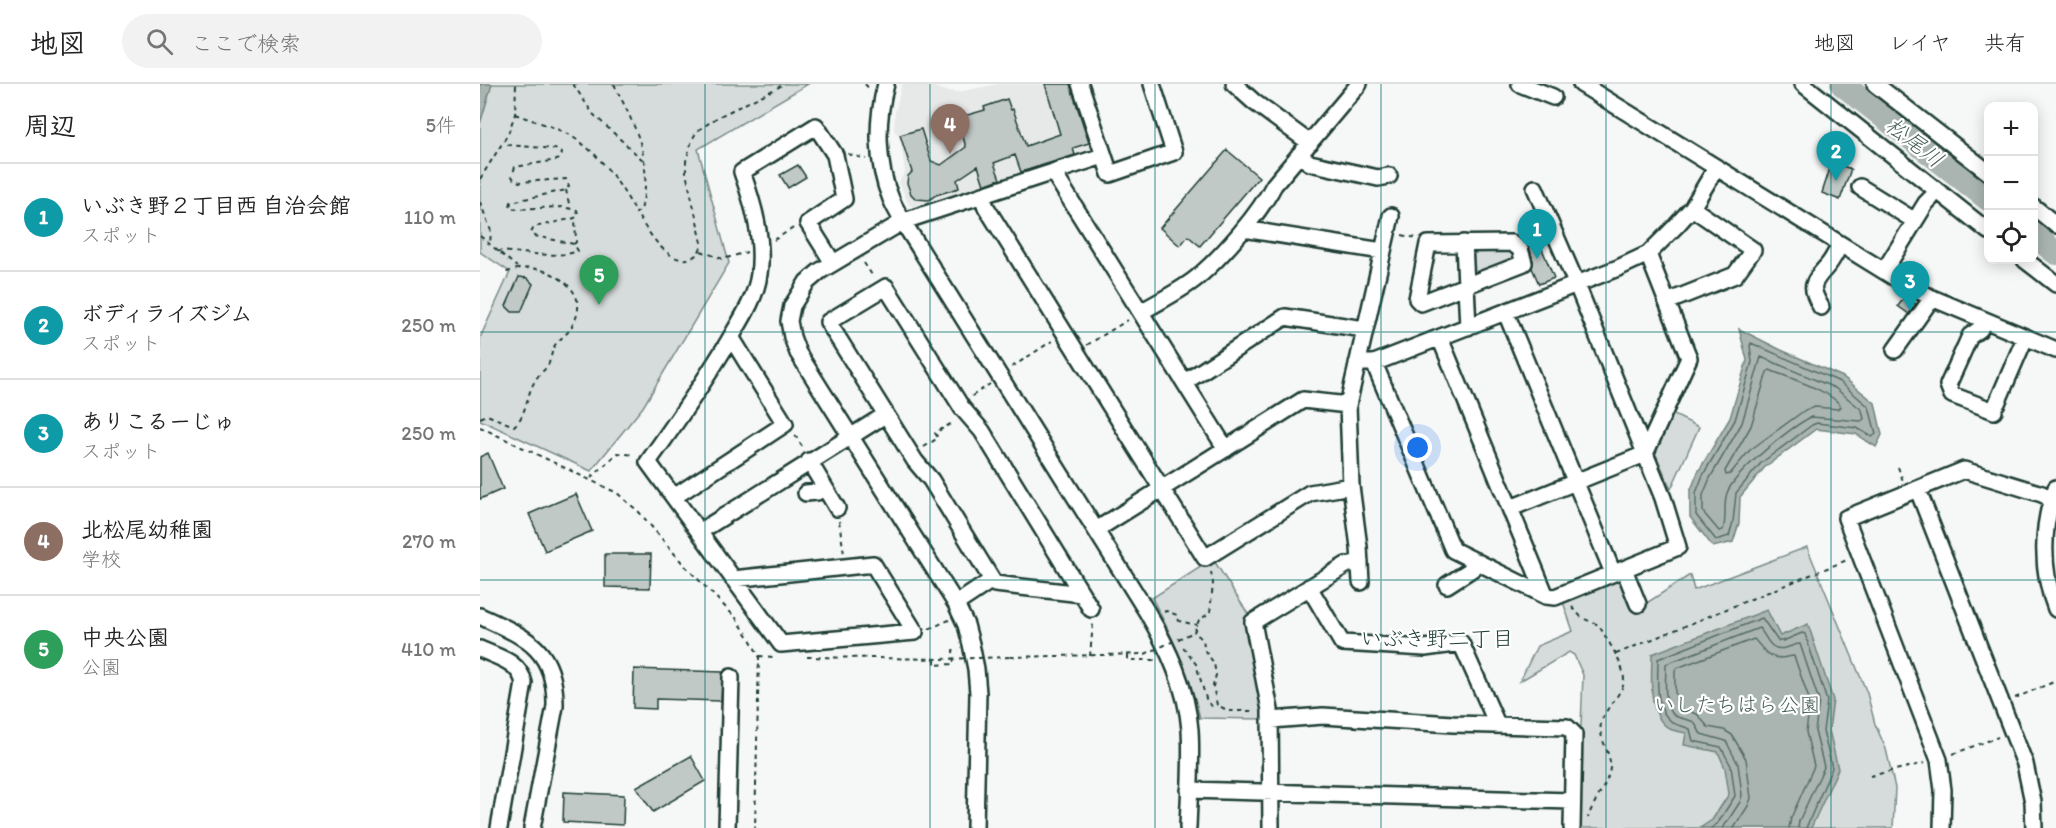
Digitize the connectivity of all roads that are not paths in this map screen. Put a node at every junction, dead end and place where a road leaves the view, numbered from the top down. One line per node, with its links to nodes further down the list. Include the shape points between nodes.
1 (886, 84): 24 (street, via 880,123 882,169 891,199)
2 (1080, 84): 13 (street)
3 (1152, 84): 13 (street, via 1174,152 1110,174)
4 (1234, 84): 11 (street)
5 (1359, 84): 11 (street)
6 (1581, 84): 14 (street)
7 (1803, 84): 28 (street)
8 (1875, 84): 15 (street)
9 (1523, 90): 10 (street)
10 (1553, 97)
11 (1310, 142): 12 (street)
12 (1299, 155): 17 (street, via 1310,163 1366,182); 29 (street)
13 (1103, 156): 16 (street)
14 (1716, 168): 22 (street); 31 (street)
15 (1984, 168)
16 (1053, 172): 20 (street); 43 (street)
17 (1389, 176)
18 (1860, 187): 25 (street)
19 (1535, 188): 39 (street)
20 (982, 196): 24 (street); 65 (street)
21 (1930, 198): 25 (street)
22 (1692, 208): 33 (street); 41 (street, via 1754,250 1735,275)
23 (2038, 210): 27 (street)
24 (904, 221): 34 (street); 72 (street)
25 (1915, 221): 36 (street)
26 (1389, 224): 32 (street)
27 (2056, 225)
28 (1984, 227)
29 (1244, 228): 32 (street); 43 (street, via 1199,276)
30 (1464, 243): 38 (street); 38 (street, via 1512,243 1520,249 1524,263); 38 (street, via 1428,244 1417,299 1420,303)
31 (1840, 244): 36 (street); 42 (street, via 1808,294)
32 (1382, 251): 47 (street)
33 (1648, 254): 39 (street); 41 (street)
34 (833, 263): 48 (street, via 808,223 844,200 835,155 816,126 742,172 756,223 759,275 752,299); 58 (street, via 807,282 792,306 789,321 798,353)
35 (2030, 264): 37 (street)
36 (1884, 272): 40 (street)
37 (2056, 284)
38 (1467, 285): 46 (street)
39 (1577, 285): 44 (street); 60 (street)
40 (1932, 298): 45 (street); 51 (street)
41 (1667, 302): 60 (street, via 1689,358)
42 (1821, 307)
43 (1141, 312): 55 (street)
44 (1506, 313): 46 (street); 62 (street)
45 (1984, 321): 50 (street); 50 (street, via 1970,336 1948,385 1949,400 1995,407)
46 (1468, 327): 49 (street)
47 (1364, 328): 53 (street); 55 (street, via 1285,317)
48 (731, 337): 69 (street, via 648,462); 69 (street, via 785,424)
49 (1440, 338): 54 (street); 71 (street)
50 (2025, 338): 52 (street)
51 (1895, 350)
52 (2056, 350)
53 (1357, 363): 54 (street); 56 (street)
54 (1374, 363): 74 (street, via 1453,550)
55 (1185, 382): 59 (street)
56 (1348, 405): 59 (street, via 1303,400); 63 (street)
57 (885, 414): 58 (street); 78 (street); 82 (street, via 828,322 886,287 967,414 982,431)
58 (851, 435): 61 (street); 84 (street)
59 (1226, 449): 65 (street)
60 (1645, 454): 62 (street); 76 (street, via 1678,547)
61 (809, 461): 64 (street); 73 (street)
62 (1576, 483): 71 (street); 76 (street)
63 (1351, 486): 65 (street, via 1310,493 1205,558); 75 (street)
64 (824, 488): 67 (street); 70 (street)
65 (1162, 489): 72 (street)
66 (1918, 490): 68 (street, via 1964,470 2042,494); 103 (street, via 1846,518 1939,760); 104 (street, via 2025,764)
67 (807, 493)
68 (2054, 493): 86 (street, via 2045,556)
69 (674, 497): 73 (street)
70 (837, 508)
71 (1511, 508): 83 (street)
72 (1096, 530): 93 (street, via 1174,665 1190,729)
73 (699, 532): 77 (street)
74 (1476, 561): 80 (street, via 1472,569); 83 (street)
75 (1359, 562): 79 (street); 81 (street, via 1346,565)
76 (1618, 571): 83 (street, via 1555,597); 85 (street)
77 (734, 579): 77 (street, via 781,644 915,632 873,564)
78 (993, 580): 82 (street, via 995,584); 84 (street)
79 (1361, 582)
80 (1446, 585)
81 (1309, 587): 91 (street, via 1253,622); 92 (street, via 1342,643 1425,648 1461,643)
82 (1082, 594): 88 (street)
83 (1546, 596)
84 (956, 604): 100 (street, via 966,625 976,669)
85 (1638, 604)
86 (2056, 609)
87 (480, 616): 98 (street, via 529,640 543,655 555,686 555,706)
88 (1092, 616)
89 (480, 649): 97 (street, via 515,665 524,683)
90 (731, 677): 99 (street)
91 (1270, 715): 92 (street); 94 (street)
92 (1497, 724): 95 (street, via 1567,727 1574,735)
93 (1189, 790): 94 (street); 101 (street)
94 (1271, 792): 95 (street); 102 (street)
95 (1572, 801): 96 (street)
96 (1572, 826)
97 (499, 828)
98 (532, 828)
99 (727, 828)
100 (975, 828)
101 (1188, 828)
102 (1271, 828)
103 (1942, 828)
104 (2034, 828)

